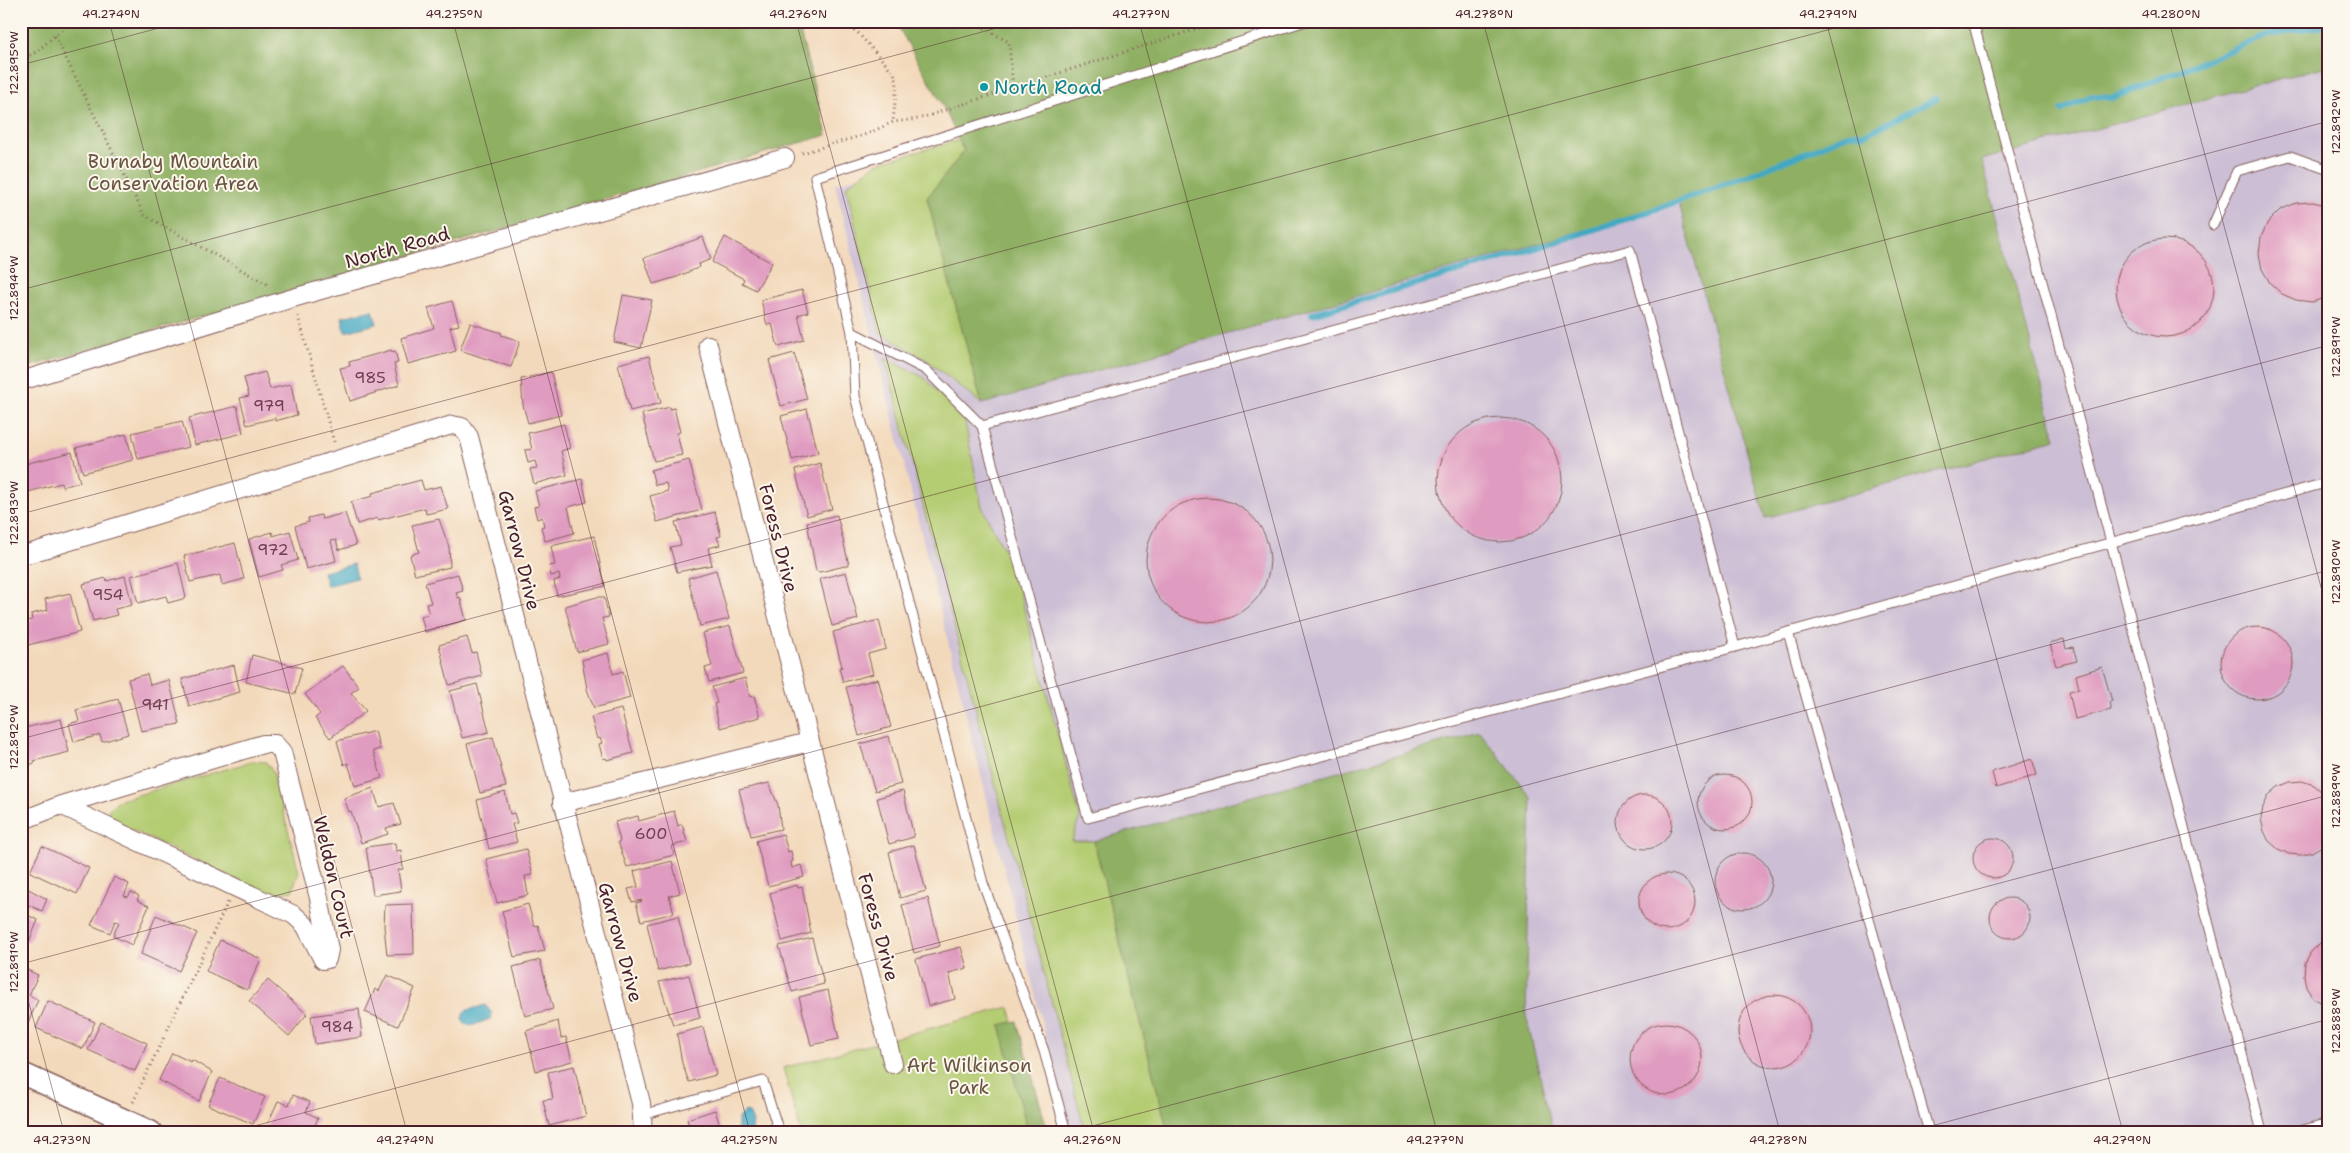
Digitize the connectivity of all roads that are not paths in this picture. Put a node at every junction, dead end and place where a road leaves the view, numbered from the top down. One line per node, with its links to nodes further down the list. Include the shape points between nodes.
1 (1306, 21): 6 (lane, via 815,177)
2 (1973, 21): 11 (lane)
3 (785, 158): 8 (street, North Road, via 293,298)
4 (2329, 170): 5 (lane, via 2290,156 2237,170)
5 (2213, 225)
6 (852, 332): 9 (lane, via 926,370); 25 (lane, via 856,396 983,883 1044,1051)
7 (708, 345): 15 (street, Foress Drive)
8 (21, 380)
9 (982, 426): 14 (lane, via 1088,818); 14 (lane, via 1630,250)
10 (2329, 482): 11 (lane)
11 (2111, 542): 13 (lane); 27 (lane)
12 (21, 556): 16 (street, Garrow Drive, via 452,425 462,427 469,437)
13 (1788, 632): 14 (lane); 26 (lane)
14 (1735, 647)
15 (809, 742): 16 (street); 19 (street, Foress Drive)
16 (562, 803): 21 (street, Garrow Drive, via 641,1104)
17 (62, 805): 17 (street, Weldon Court, via 263,744 275,744 282,752 319,898 329,950 327,960 323,960 305,925 294,915); 18 (street, Weldon Court)
18 (21, 821)
19 (893, 1064)
20 (21, 1073): 23 (street)
21 (642, 1123): 24 (lane, via 763,1080)
22 (2329, 1123): 28 (lane)
23 (151, 1132)
24 (779, 1132)
25 (1066, 1132)
26 (1929, 1132)
27 (2262, 1132)
28 (2296, 1132)

